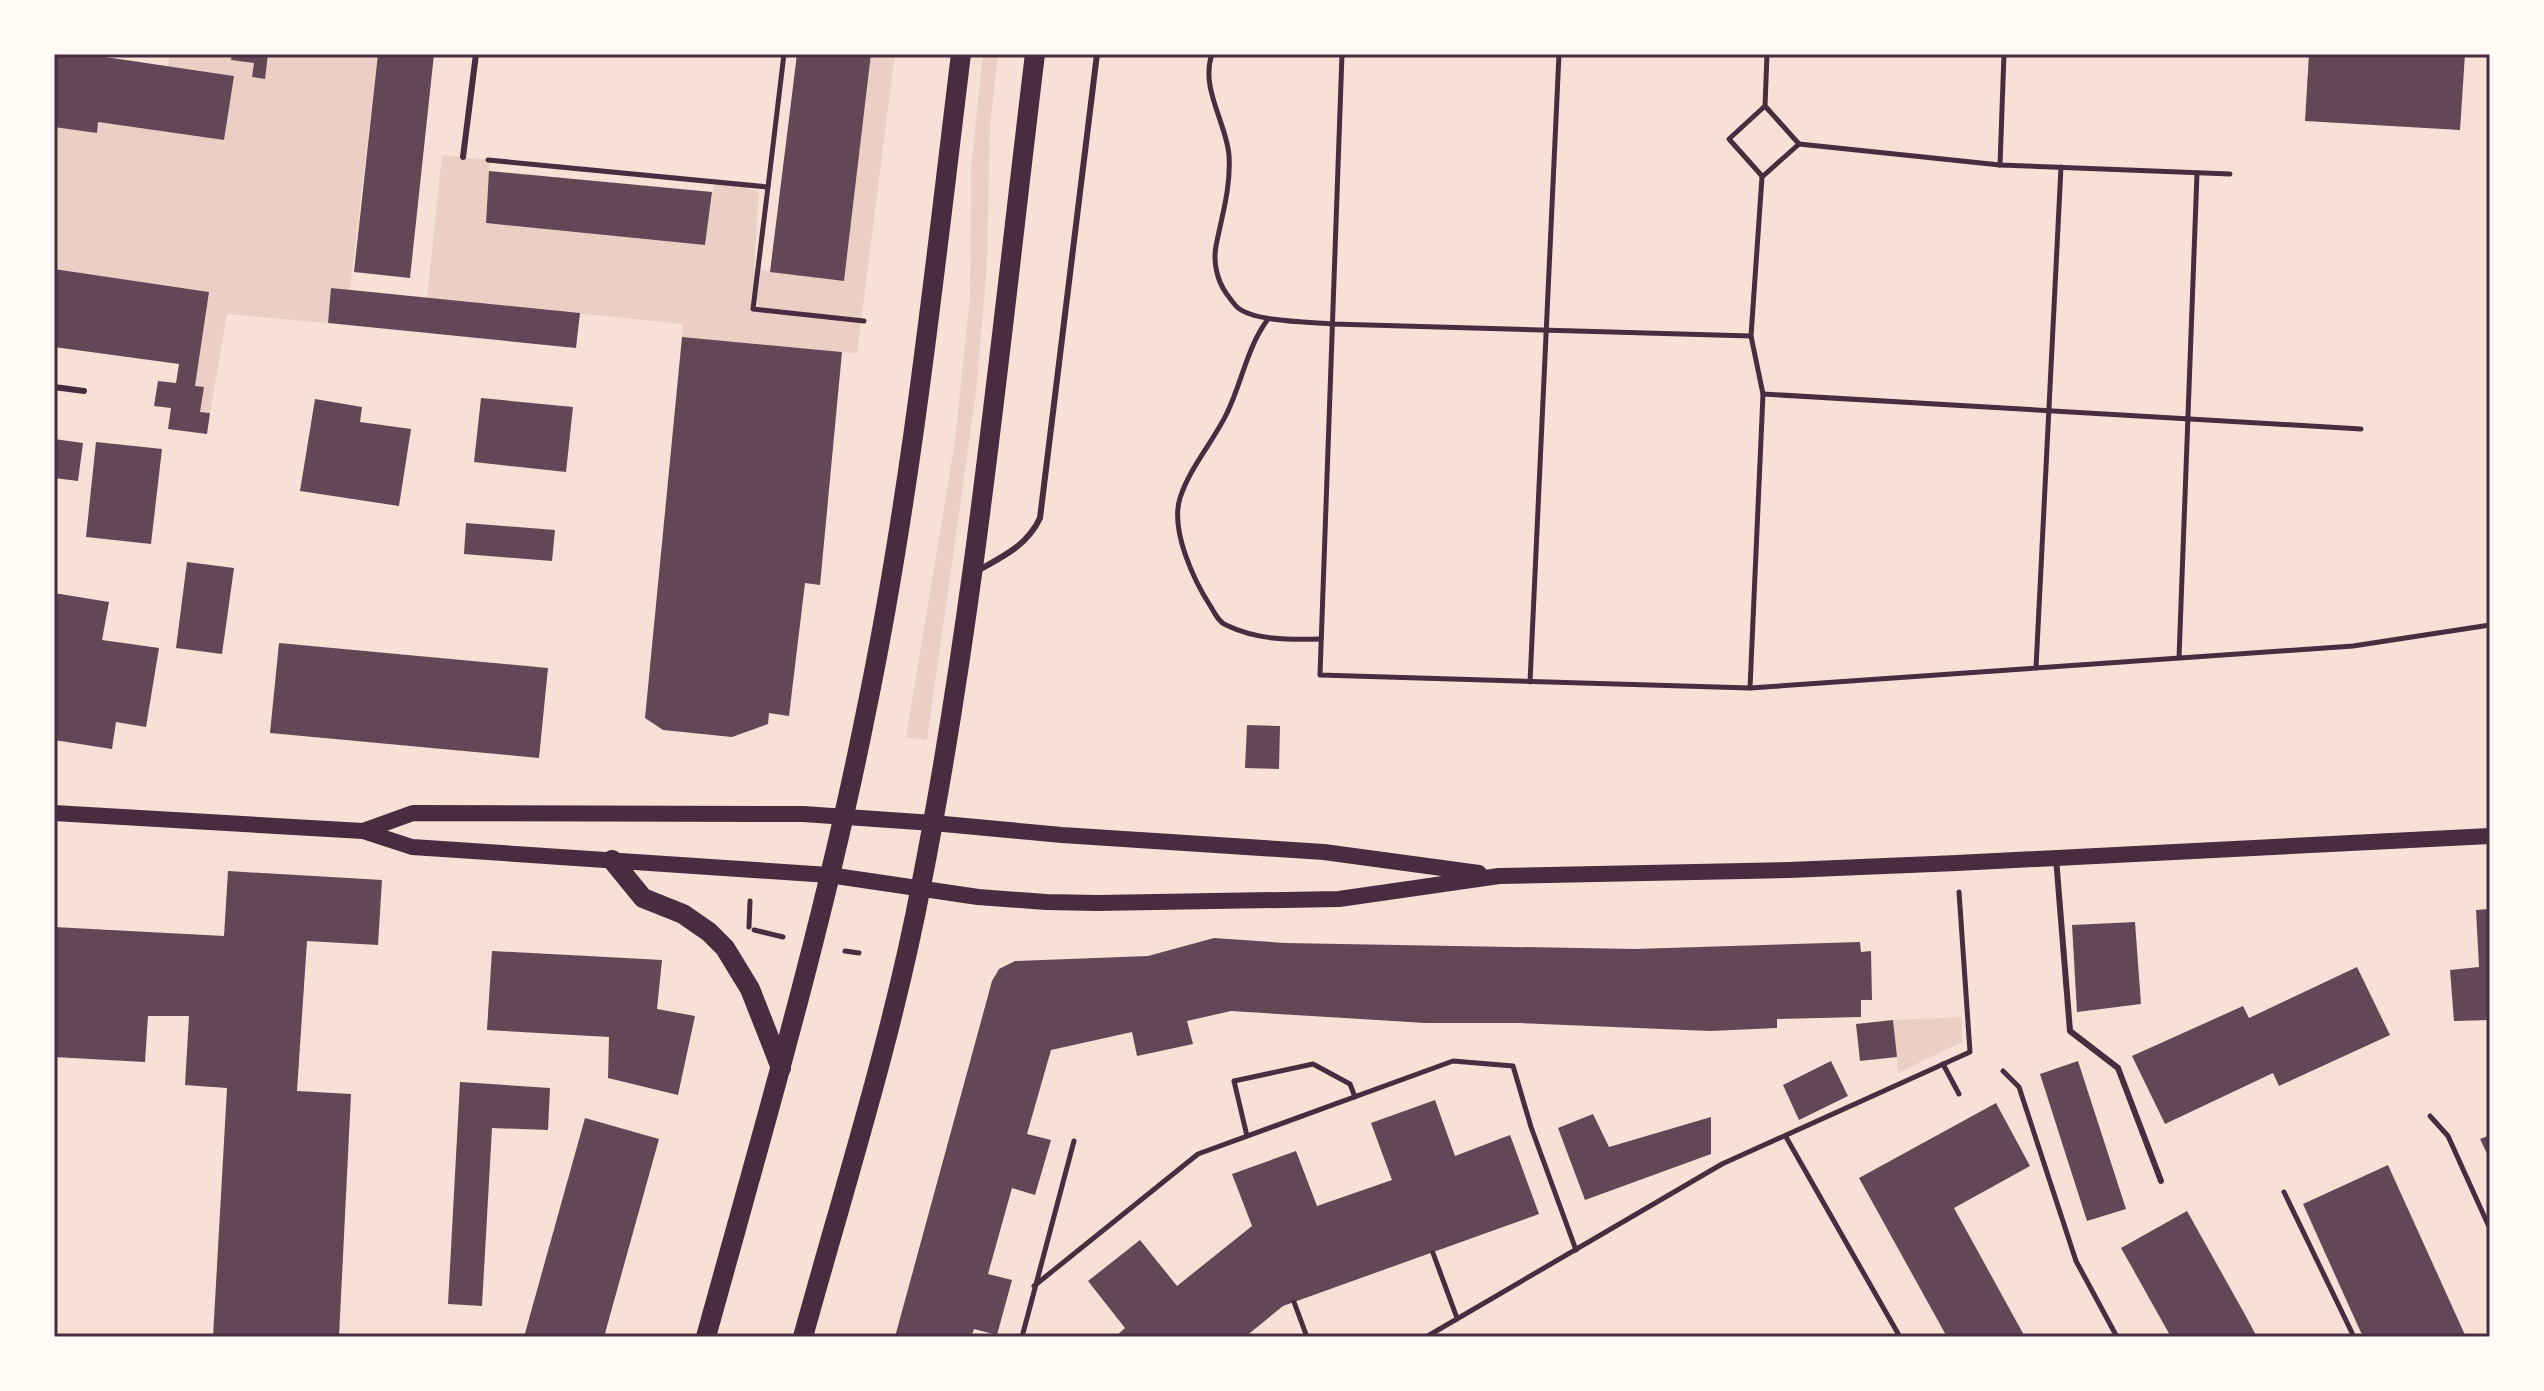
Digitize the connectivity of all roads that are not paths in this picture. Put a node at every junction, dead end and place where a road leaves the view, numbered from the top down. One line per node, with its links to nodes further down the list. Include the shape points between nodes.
1 (476, 54): 5 (lane)
2 (961, 54): 10 (main road, via 893,570)
3 (1035, 54): 8 (main road)
4 (1097, 54): 8 (lane, via 1040,518 1024,543)
5 (463, 157)
6 (54, 387): 7 (lane)
7 (84, 391)
8 (971, 575): 11 (main road)
9 (54, 813): 12 (main road)
10 (844, 817): 11 (main road); 12 (main road, via 413,813); 16 (main road)
11 (933, 823): 17 (main road, via 1324,852); 18 (main road)
12 (363, 831): 15 (main road, via 412,847)
13 (2490, 836): 14 (main road)
14 (2056, 858): 17 (main road); 20 (lane, via 2070,1031 2118,1068)
15 (612, 860): 16 (main road); 19 (main road, via 643,898 683,914 725,948 750,989)
16 (829, 875): 18 (main road); 19 (main road)
17 (1499, 876): 18 (main road, via 1339,899 1046,902)
18 (921, 888): 22 (main road)
19 (781, 1068): 21 (main road)
20 (2161, 1181)
21 (706, 1337)
22 (803, 1337)

